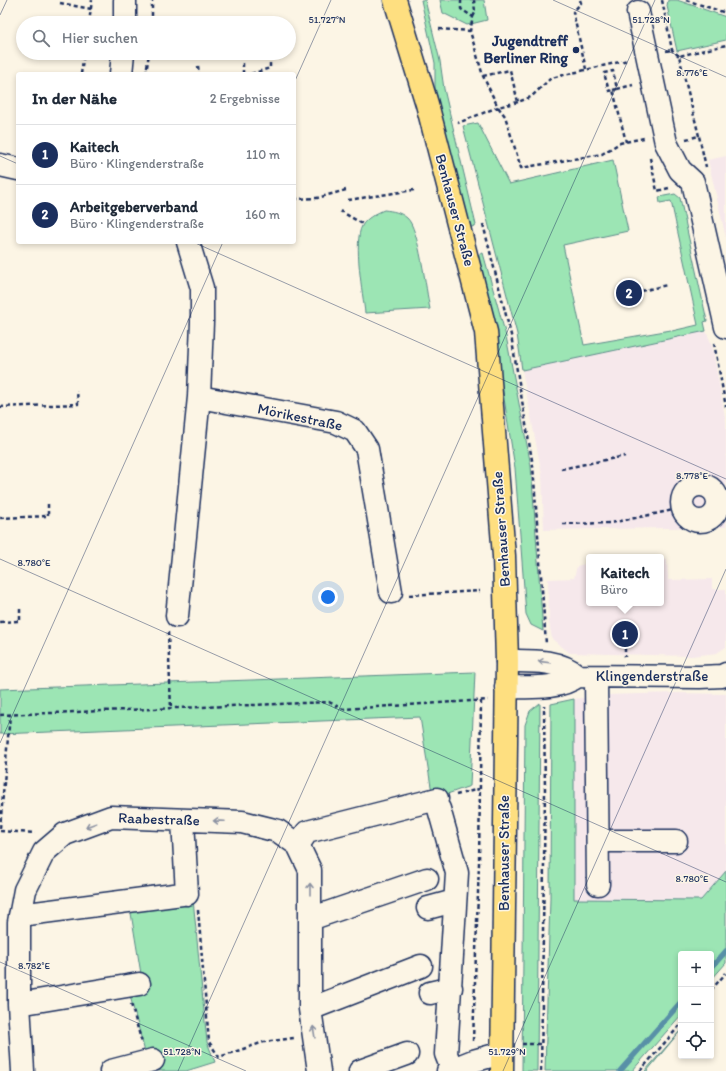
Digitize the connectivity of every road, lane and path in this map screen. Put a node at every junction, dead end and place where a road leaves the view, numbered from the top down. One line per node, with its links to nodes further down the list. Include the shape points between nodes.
1 (92, 0): 11 (path)
2 (125, 0): 15 (street)
3 (152, 0): 16 (path)
4 (395, 0): 75 (main road, Benhauser Straße, via 427,104 486,332 504,556)
5 (461, 0): 17 (path, via 462,9)
6 (474, 0): 17 (path)
7 (580, 0): 29 (path, via 573,12)
8 (662, 0): 21 (path, via 672,50)
9 (686, 0): 13 (path)
10 (60, 3): 11 (path)
11 (91, 9): 14 (path)
12 (638, 12): 43 (street)
13 (726, 13)
14 (90, 16)
15 (125, 16)
16 (152, 16)
17 (473, 18): 19 (path)
18 (439, 29): 19 (path)
19 (470, 31): 36 (path)
20 (726, 45): 21 (path)
21 (679, 56): 44 (path)
22 (635, 59): 29 (path)
23 (83, 60): 30 (path)
24 (122, 60): 31 (street)
25 (148, 60): 32 (path)
26 (270, 61): 35 (path, via 270,68)
27 (243, 63): 34 (path)
28 (198, 66): 33 (path)
29 (586, 69): 40 (path, via 551,78 532,97)
30 (81, 72)
31 (121, 72)
32 (146, 72)
33 (199, 72)
34 (243, 72)
35 (257, 72)
36 (483, 76): 40 (path, via 510,70); 41 (path)
37 (626, 87): 38 (path)
38 (617, 89): 39 (path); 39 (path, via 613,71 604,73 609,91)
39 (613, 90): 45 (path)
40 (518, 102): 41 (path)
41 (498, 107): 42 (path); 45 (path, via 505,116 521,168 602,154)
42 (458, 123)
43 (664, 133): 45 (path); 58 (street, via 666,143 680,170 694,182)
44 (699, 136)
45 (626, 142)
46 (0, 165): 47 (street)
47 (16, 169)
48 (346, 190): 50 (path, via 317,198)
49 (414, 190): 51 (path)
50 (296, 199)
51 (348, 200)
52 (340, 211): 53 (path)
53 (363, 224)
54 (483, 224): 74 (path, via 511,335 533,466)
55 (189, 244): 60 (street, via 202,288)
56 (667, 285): 57 (path)
57 (641, 291)
58 (726, 327)
59 (77, 391): 61 (path, via 78,404)
60 (198, 397): 70 (street, Mörikestraße, via 336,422 355,431 367,449); 72 (street)
61 (0, 407)
62 (625, 456): 63 (path)
63 (561, 469)
64 (682, 496): 65 (street, via 694,486 704,485); 65 (street, via 690,518 701,521 716,512); 68 (path, via 611,523)
65 (721, 496)
66 (48, 502): 67 (path, via 48,516)
67 (0, 518)
68 (563, 524)
69 (480, 591): 70 (path, via 404,595)
70 (391, 592)
71 (20, 606): 73 (path, via 20,621)
72 (177, 616): 81 (path, via 167,633)
73 (0, 622)
74 (546, 646)
75 (507, 661): 77 (street, Klingenderstraße, one-way to 75, via 546,661); 78 (main road, Benhauser Straße)
76 (726, 674): 77 (street, Klingenderstraße, via 700,677)
77 (587, 676): 78 (street, Klingenderstraße, via 544,686); 90 (street)
78 (506, 687): 111 (main road, Benhauser Straße)
79 (481, 700): 81 (path, via 343,709 329,702)
80 (544, 701): 109 (path, via 546,792)
81 (172, 709): 83 (path)
82 (0, 715): 83 (path)
83 (10, 715): 87 (path)
84 (478, 789): 85 (path)
85 (438, 804): 91 (street, via 307,832); 95 (street, via 457,873)
86 (183, 820): 91 (street, Raabestraße, one-way to 86, via 278,831 242,822); 94 (street); 97 (street, Raabestraße, one-way to 97, via 112,817 65,834 44,852 25,890)
87 (0, 829): 88 (path)
88 (36, 833)
89 (676, 840): 90 (street)
90 (598, 841): 93 (street)
91 (298, 845): 98 (street, Raabestraße, one-way to 91, via 310,870)
92 (427, 880): 98 (street)
93 (598, 884)
94 (189, 898): 97 (street); 108 (path, via 209,1042 219,1057 264,1042)
95 (454, 901): 96 (street); 103 (street)
96 (428, 908)
97 (20, 915): 105 (street, Raabestraße)
98 (310, 919): 106 (street, Raabestraße)
99 (421, 966): 106 (street)
100 (726, 974): 102 (path)
101 (133, 985): 105 (street); 112 (path)
102 (714, 987)
103 (450, 988): 104 (street); 113 (street, via 446,1054)
104 (430, 993)
105 (19, 1004): 114 (street, Raabestraße)
106 (310, 1009): 108 (street, Raabestraße, one-way to 106)
107 (678, 1027): 119 (path)
108 (314, 1036): 116 (street, Raabestraße)
109 (541, 1044): 111 (path); 118 (path)
110 (407, 1054): 117 (street)
111 (507, 1056): 113 (street)
112 (150, 1061): 115 (street)
113 (450, 1070)
114 (23, 1071)
115 (111, 1071)
116 (319, 1071)
117 (360, 1071)
118 (541, 1071)
119 (640, 1071)

